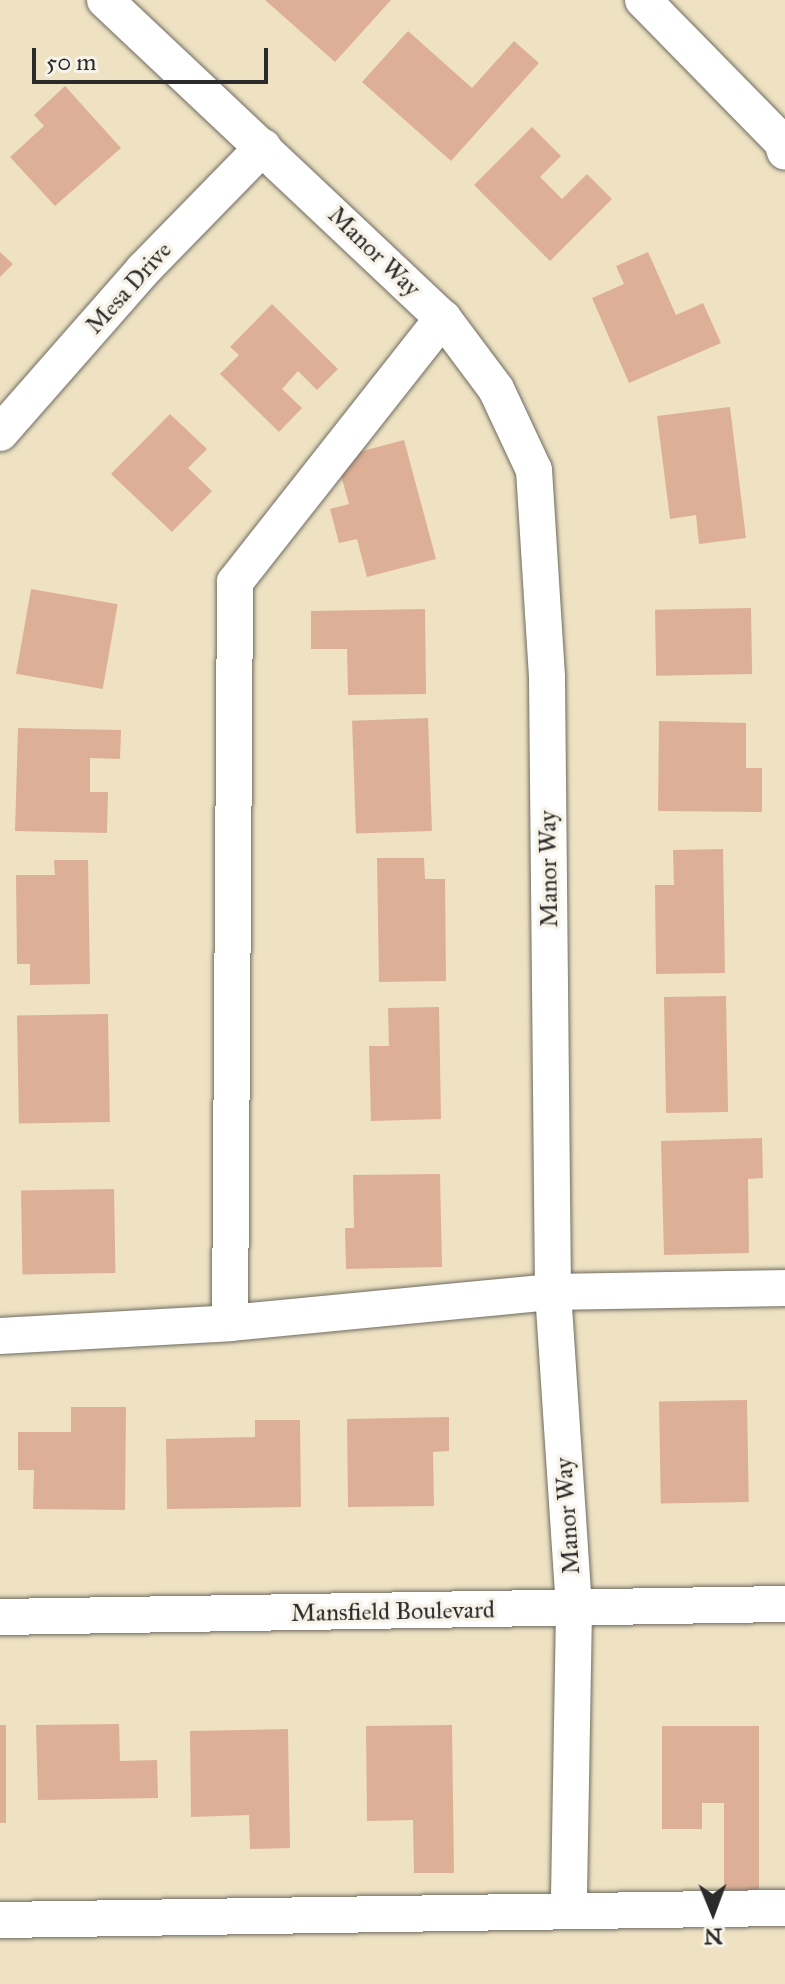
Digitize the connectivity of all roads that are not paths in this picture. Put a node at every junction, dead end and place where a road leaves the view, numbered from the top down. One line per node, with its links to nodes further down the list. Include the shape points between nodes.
1 (105, 0): 3 (street, Manor Way)
2 (643, 0): 4 (street, via 782,142)
3 (263, 147): 5 (street, Manor Way); 6 (street, Mesa Drive, via 143,270)
4 (785, 152)
5 (443, 318): 8 (street, Manor Way, via 496,389 534,470 547,678); 9 (street, via 235,582)
6 (0, 433)
7 (785, 1288): 8 (street)
8 (553, 1292): 9 (street); 12 (street, Manor Way)
9 (230, 1323): 10 (street)
10 (0, 1336)
11 (785, 1604): 12 (street, Mansfield Boulevard)
12 (574, 1610): 13 (street, Mansfield Boulevard); 15 (street, Manor Way)
13 (0, 1617)
14 (785, 1908): 15 (street)
15 (569, 1909): 16 (street)
16 (0, 1920)

